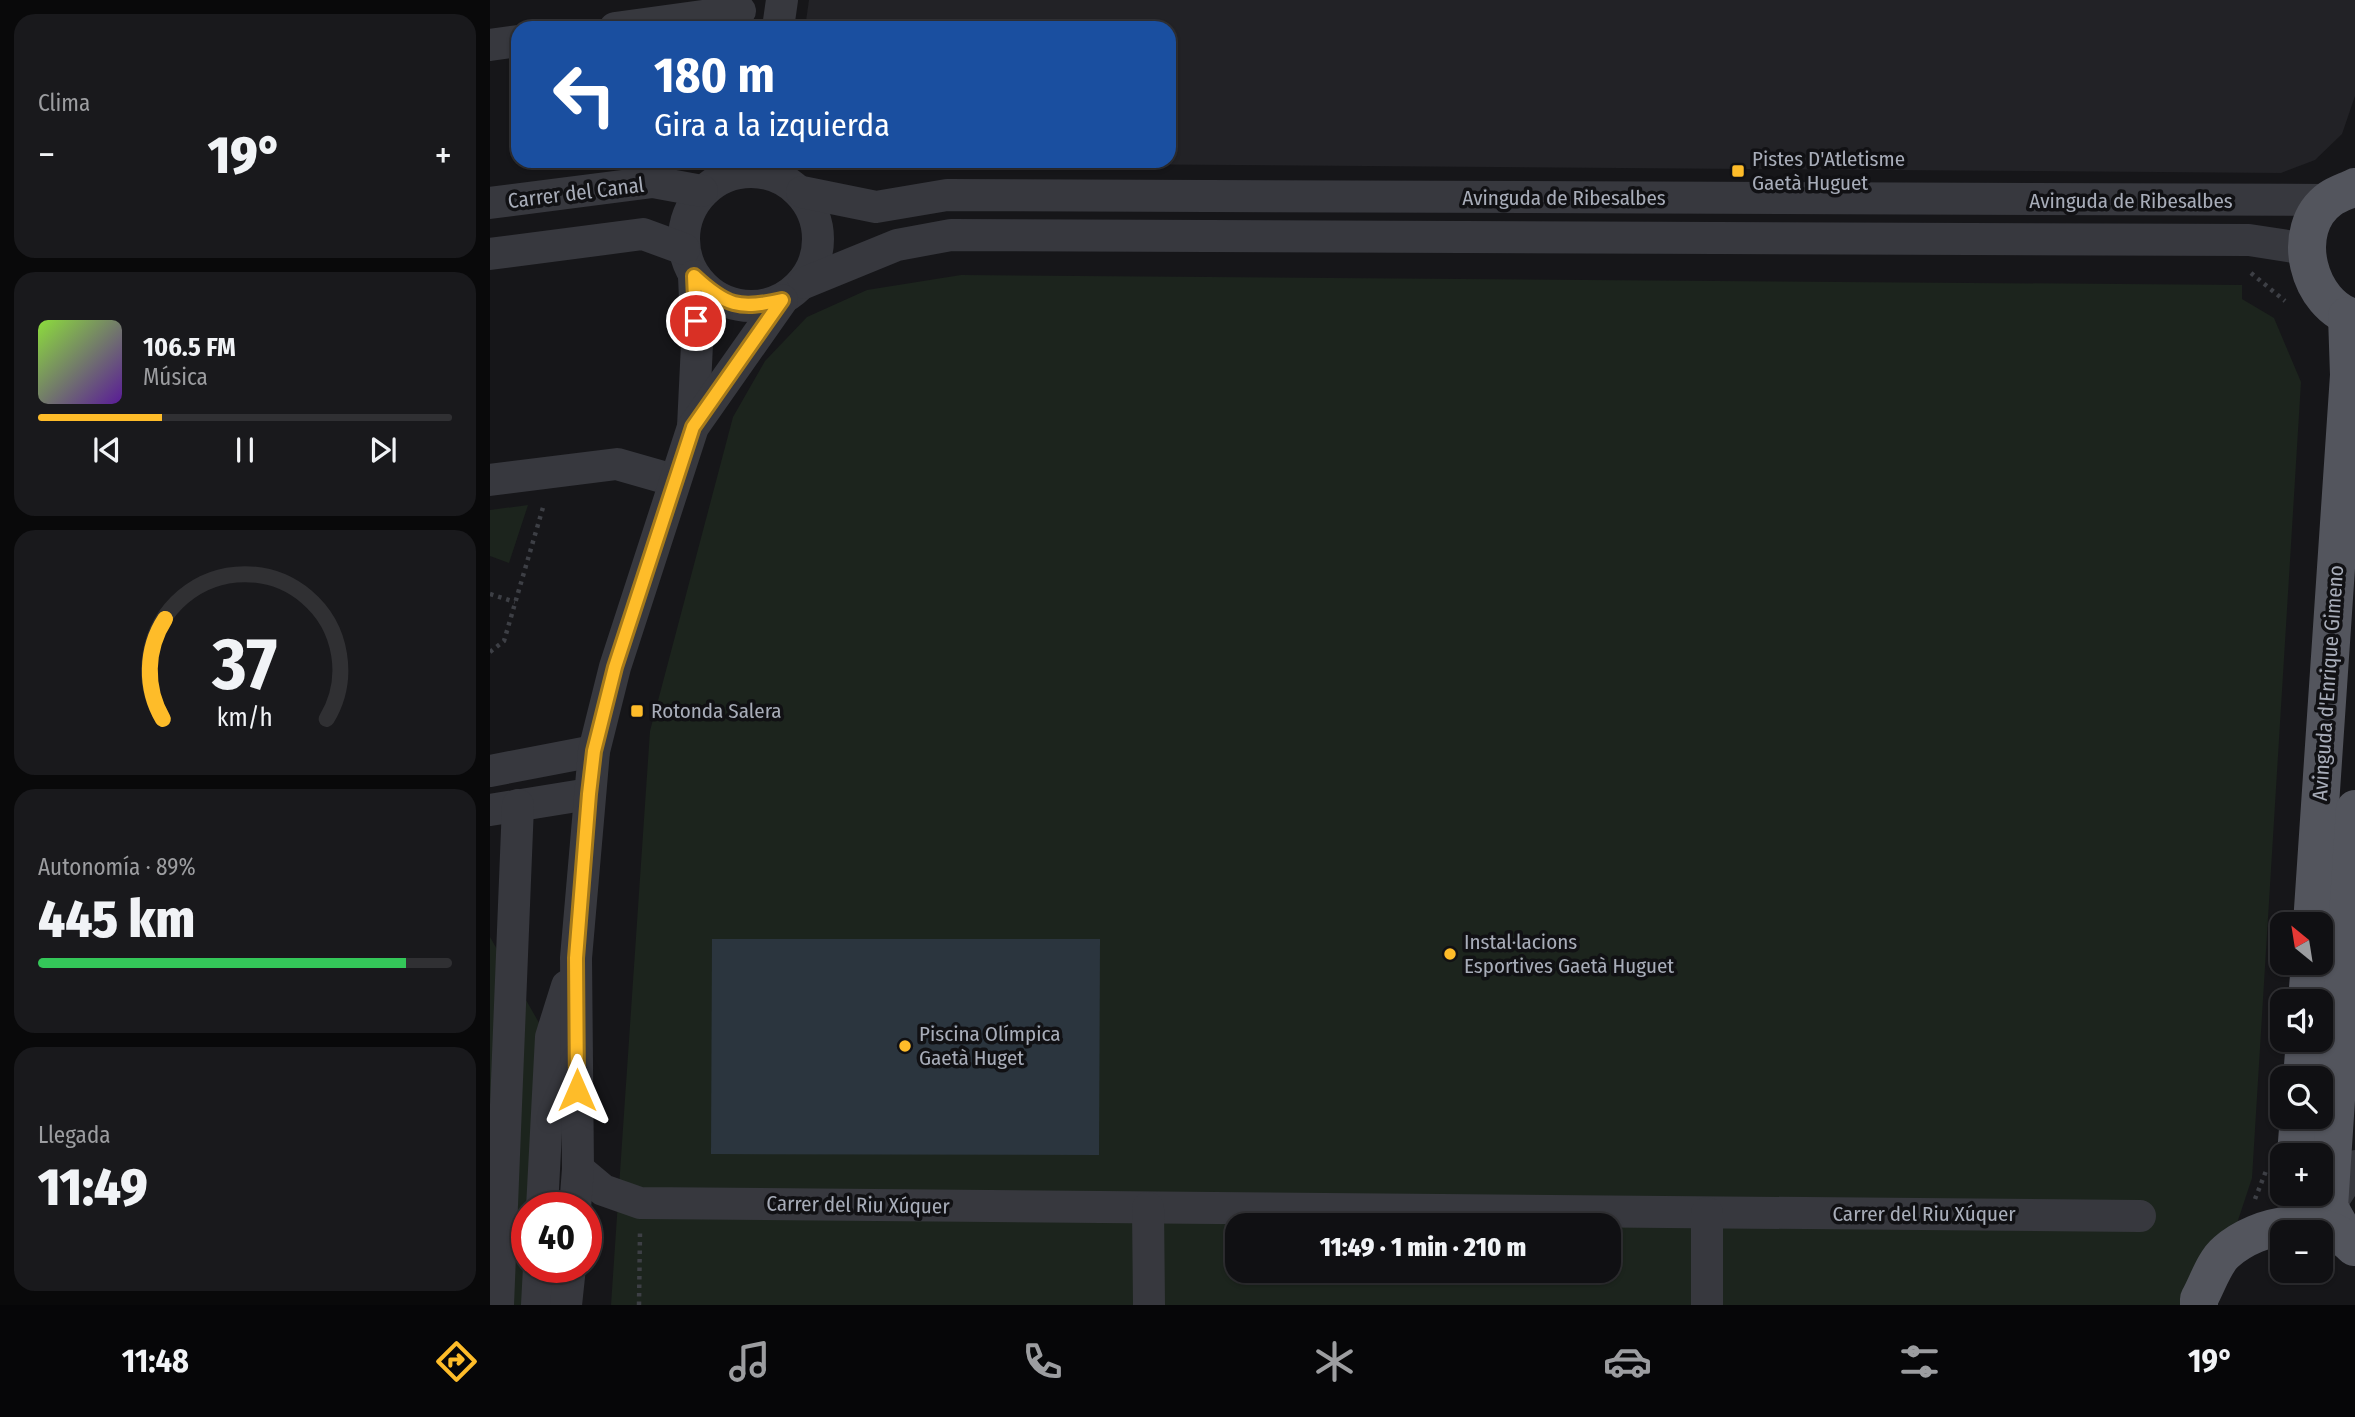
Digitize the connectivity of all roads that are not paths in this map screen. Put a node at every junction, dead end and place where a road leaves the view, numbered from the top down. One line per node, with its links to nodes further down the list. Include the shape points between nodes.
1 (782, 0): 4 (street)
2 (740, 13): 3 (street)
3 (673, 21)
4 (779, 21)
5 (511, 42): 6 (street)
6 (490, 45)
7 (785, 176): 8 (street, via 742,171); 9 (street, Avinguda de Ribesalbes, via 876,207 947,195); 14 (street, via 821,237)
8 (708, 179): 10 (street, Carrer del Canal); 13 (street, via 686,218)
9 (2342, 194): 12 (main road, via 2312,225)
10 (490, 203)
11 (490, 254): 13 (street, via 643,234)
12 (2306, 254): 14 (street, Avinguda de Ribesalbes, via 2294,247 2237,240 951,235 897,244); 15 (main road, via 2317,290)
13 (689, 263): 14 (street, via 718,299 750,307); 16 (street, via 697,344)
14 (793, 292): 16 (street)
15 (2351, 317): 24 (main road, Avinguda d'Enrique Gimeno)
16 (693, 427): 18 (street)
17 (490, 480): 18 (street, via 617,464)
18 (673, 480): 19 (street)
19 (594, 751): 20 (street); 21 (street)
20 (490, 771)
21 (589, 794): 22 (street); 25 (street)
22 (504, 808): 43 (street)
23 (2355, 809): 33 (main road, Avinguda d'Enrique Gimeno)
24 (2313, 912)
25 (576, 958): 26 (street, via 551,1037); 28 (street)
26 (545, 1154): 29 (street); 30 (street)
27 (2355, 1166): 33 (street)
28 (578, 1169): 31 (street); 34 (street, Carrer del Riu Xúquer, via 603,1190 640,1203)
29 (543, 1192)
30 (553, 1192)
31 (576, 1192)
32 (2270, 1196): 36 (main road)
33 (2329, 1207): 38 (main road)
34 (1147, 1208): 35 (street, Carrer del Riu Xúquer); 47 (street)
35 (1707, 1213): 37 (street, Carrer del Riu Xúquer); 48 (street)
36 (2259, 1215): 38 (main road, via 2311,1225); 42 (main road, via 2224,1252)
37 (2140, 1216)
38 (2351, 1245)
39 (538, 1283): 44 (street)
40 (555, 1283): 45 (street)
41 (568, 1283): 46 (street)
42 (2196, 1303)
43 (498, 1305)
44 (537, 1305)
45 (554, 1305)
46 (566, 1305)
47 (1149, 1305)
48 (1707, 1305)

